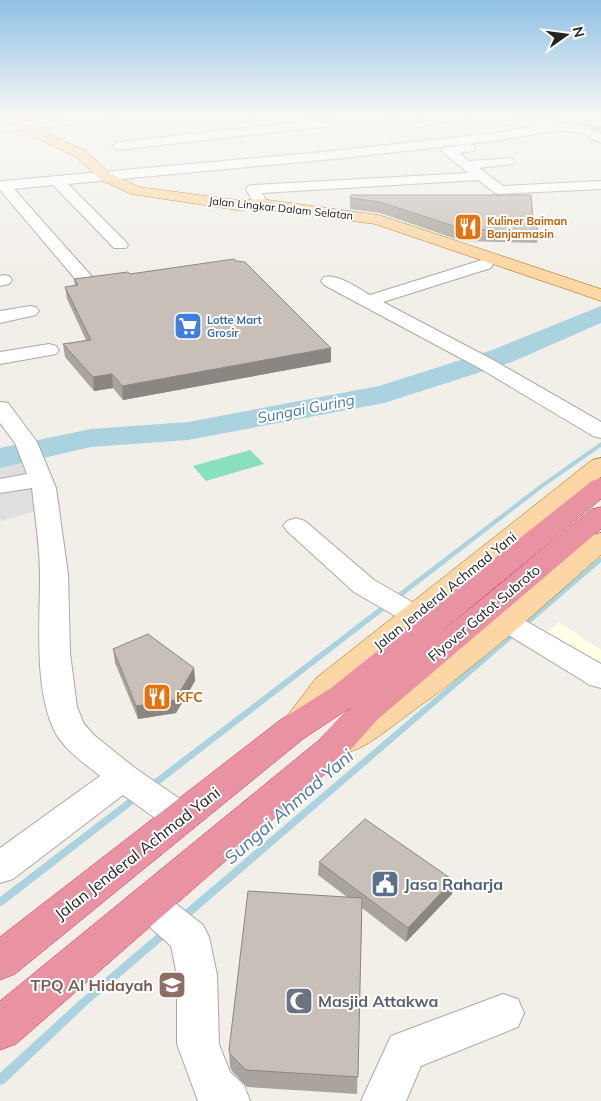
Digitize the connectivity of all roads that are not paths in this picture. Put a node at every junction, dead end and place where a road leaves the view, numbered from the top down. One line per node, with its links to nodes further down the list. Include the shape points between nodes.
1 (96, 166): 5 (main road, Jalan Lingkar Dalam Selatan)
2 (209, 166): 5 (street)
3 (469, 166): 6 (street)
4 (556, 174): 10 (street)
5 (105, 176): 7 (street); 11 (main road, Jalan Lingkar Dalam Selatan, via 136,190)
6 (481, 176): 10 (street, via 502,190); 11 (street, via 252,189)
7 (56, 180): 9 (street); 12 (street)
8 (601, 185): 10 (street)
9 (2, 186): 15 (street)
10 (572, 186)
11 (259, 206): 13 (main road, Jalan Lingkar Dalam Selatan, via 364,224); 16 (main road, Jalan Lingkar Dalam Selatan, via 379,220)
12 (120, 245)
13 (485, 264): 17 (street); 18 (main road, Jalan Lingkar Dalam Selatan)
14 (330, 281): 17 (street)
15 (89, 284)
16 (601, 295)
17 (368, 301): 24 (street, via 488,365)
18 (601, 304)
19 (30, 311): 20 (street)
20 (0, 317)
21 (49, 350): 22 (street)
22 (0, 358)
23 (0, 408): 25 (street)
24 (601, 431)
25 (33, 460): 27 (street); 38 (street, via 44,488 54,574 55,652 62,707 70,730)
26 (601, 465): 32 (main road, Jalan Jenderal Achmad Yani)
27 (0, 486)
28 (601, 486): 35 (highway, Flyover Gatot Subroto)
29 (601, 515): 35 (highway, Flyover Gatot Subroto)
30 (296, 526): 32 (street, via 364,586)
31 (601, 541): 33 (main road)
32 (414, 615): 36 (main road, Jalan Jenderal Achmad Yani, via 327,686)
33 (511, 625): 34 (street); 37 (main road, via 380,720)
34 (601, 678)
35 (354, 704): 36 (highway, Jalan Jenderal Achmad Yani); 37 (highway)
36 (297, 725): 39 (highway, Jalan Jenderal Achmad Yani)
37 (330, 750): 41 (highway)
38 (127, 780): 39 (street); 40 (street)
39 (170, 811): 42 (highway, Jalan Jenderal Achmad Yani)
40 (0, 868)
41 (166, 918): 44 (highway); 45 (street, via 189,937 197,975 198,1044 214,1087)
42 (0, 961)
43 (502, 1013): 46 (street, via 406,1051)
44 (0, 1028)
45 (228, 1101)
46 (382, 1101)

